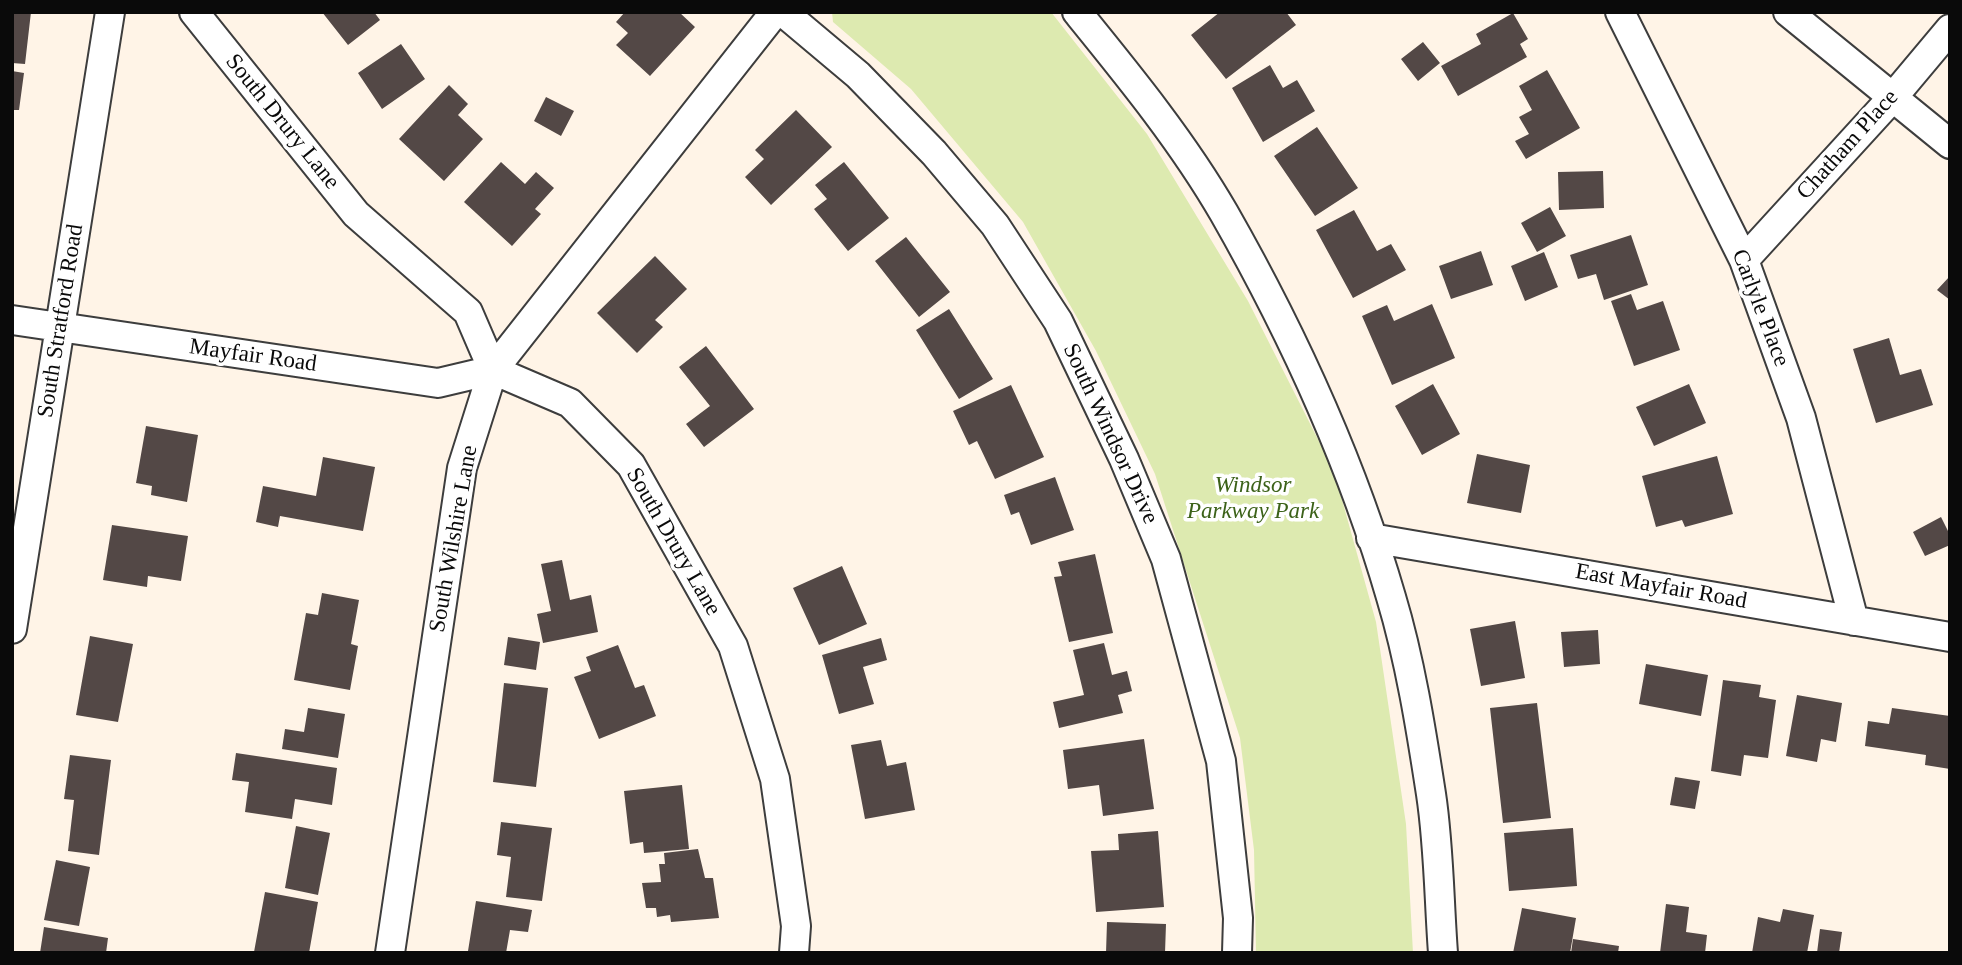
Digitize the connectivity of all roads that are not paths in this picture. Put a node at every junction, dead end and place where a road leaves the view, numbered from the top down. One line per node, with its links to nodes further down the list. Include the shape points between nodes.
1 (110, 12): 13 (street, South Stratford Road)
2 (194, 12): 14 (street, South Drury Lane, via 356,214 468,312)
3 (775, 12): 14 (street, South Wilshire Lane)
4 (783, 12): 21 (street, South Windsor Drive, via 858,75 934,153 995,225 1058,321 1166,559 1221,761 1238,918)
5 (1077, 12): 15 (street, via 1166,127 1223,212 1315,389)
6 (1620, 12): 11 (street, Carlyle Place)
7 (1788, 12): 9 (street)
8 (1950, 29): 9 (street, Chatham Place)
9 (1893, 97): 10 (street); 11 (street, Chatham Place)
10 (1950, 144)
11 (1744, 260): 16 (street, Carlyle Place, via 1801,418)
12 (12, 320): 13 (street, Mayfair Road)
13 (60, 328): 14 (street, Mayfair Road, via 438,383); 17 (street, South Stratford Road)
14 (494, 370): 19 (street, South Wilshire Lane, via 462,468); 20 (street, South Drury Lane, via 570,403 631,465 733,646 775,779 796,926)
15 (1371, 538): 16 (street, East Mayfair Road); 22 (street, via 1392,598 1432,797)
16 (1854, 621): 18 (street, East Mayfair Road)
17 (12, 629)
18 (1950, 637)
19 (390, 953)
20 (794, 953)
21 (1237, 953)
22 (1443, 953)

